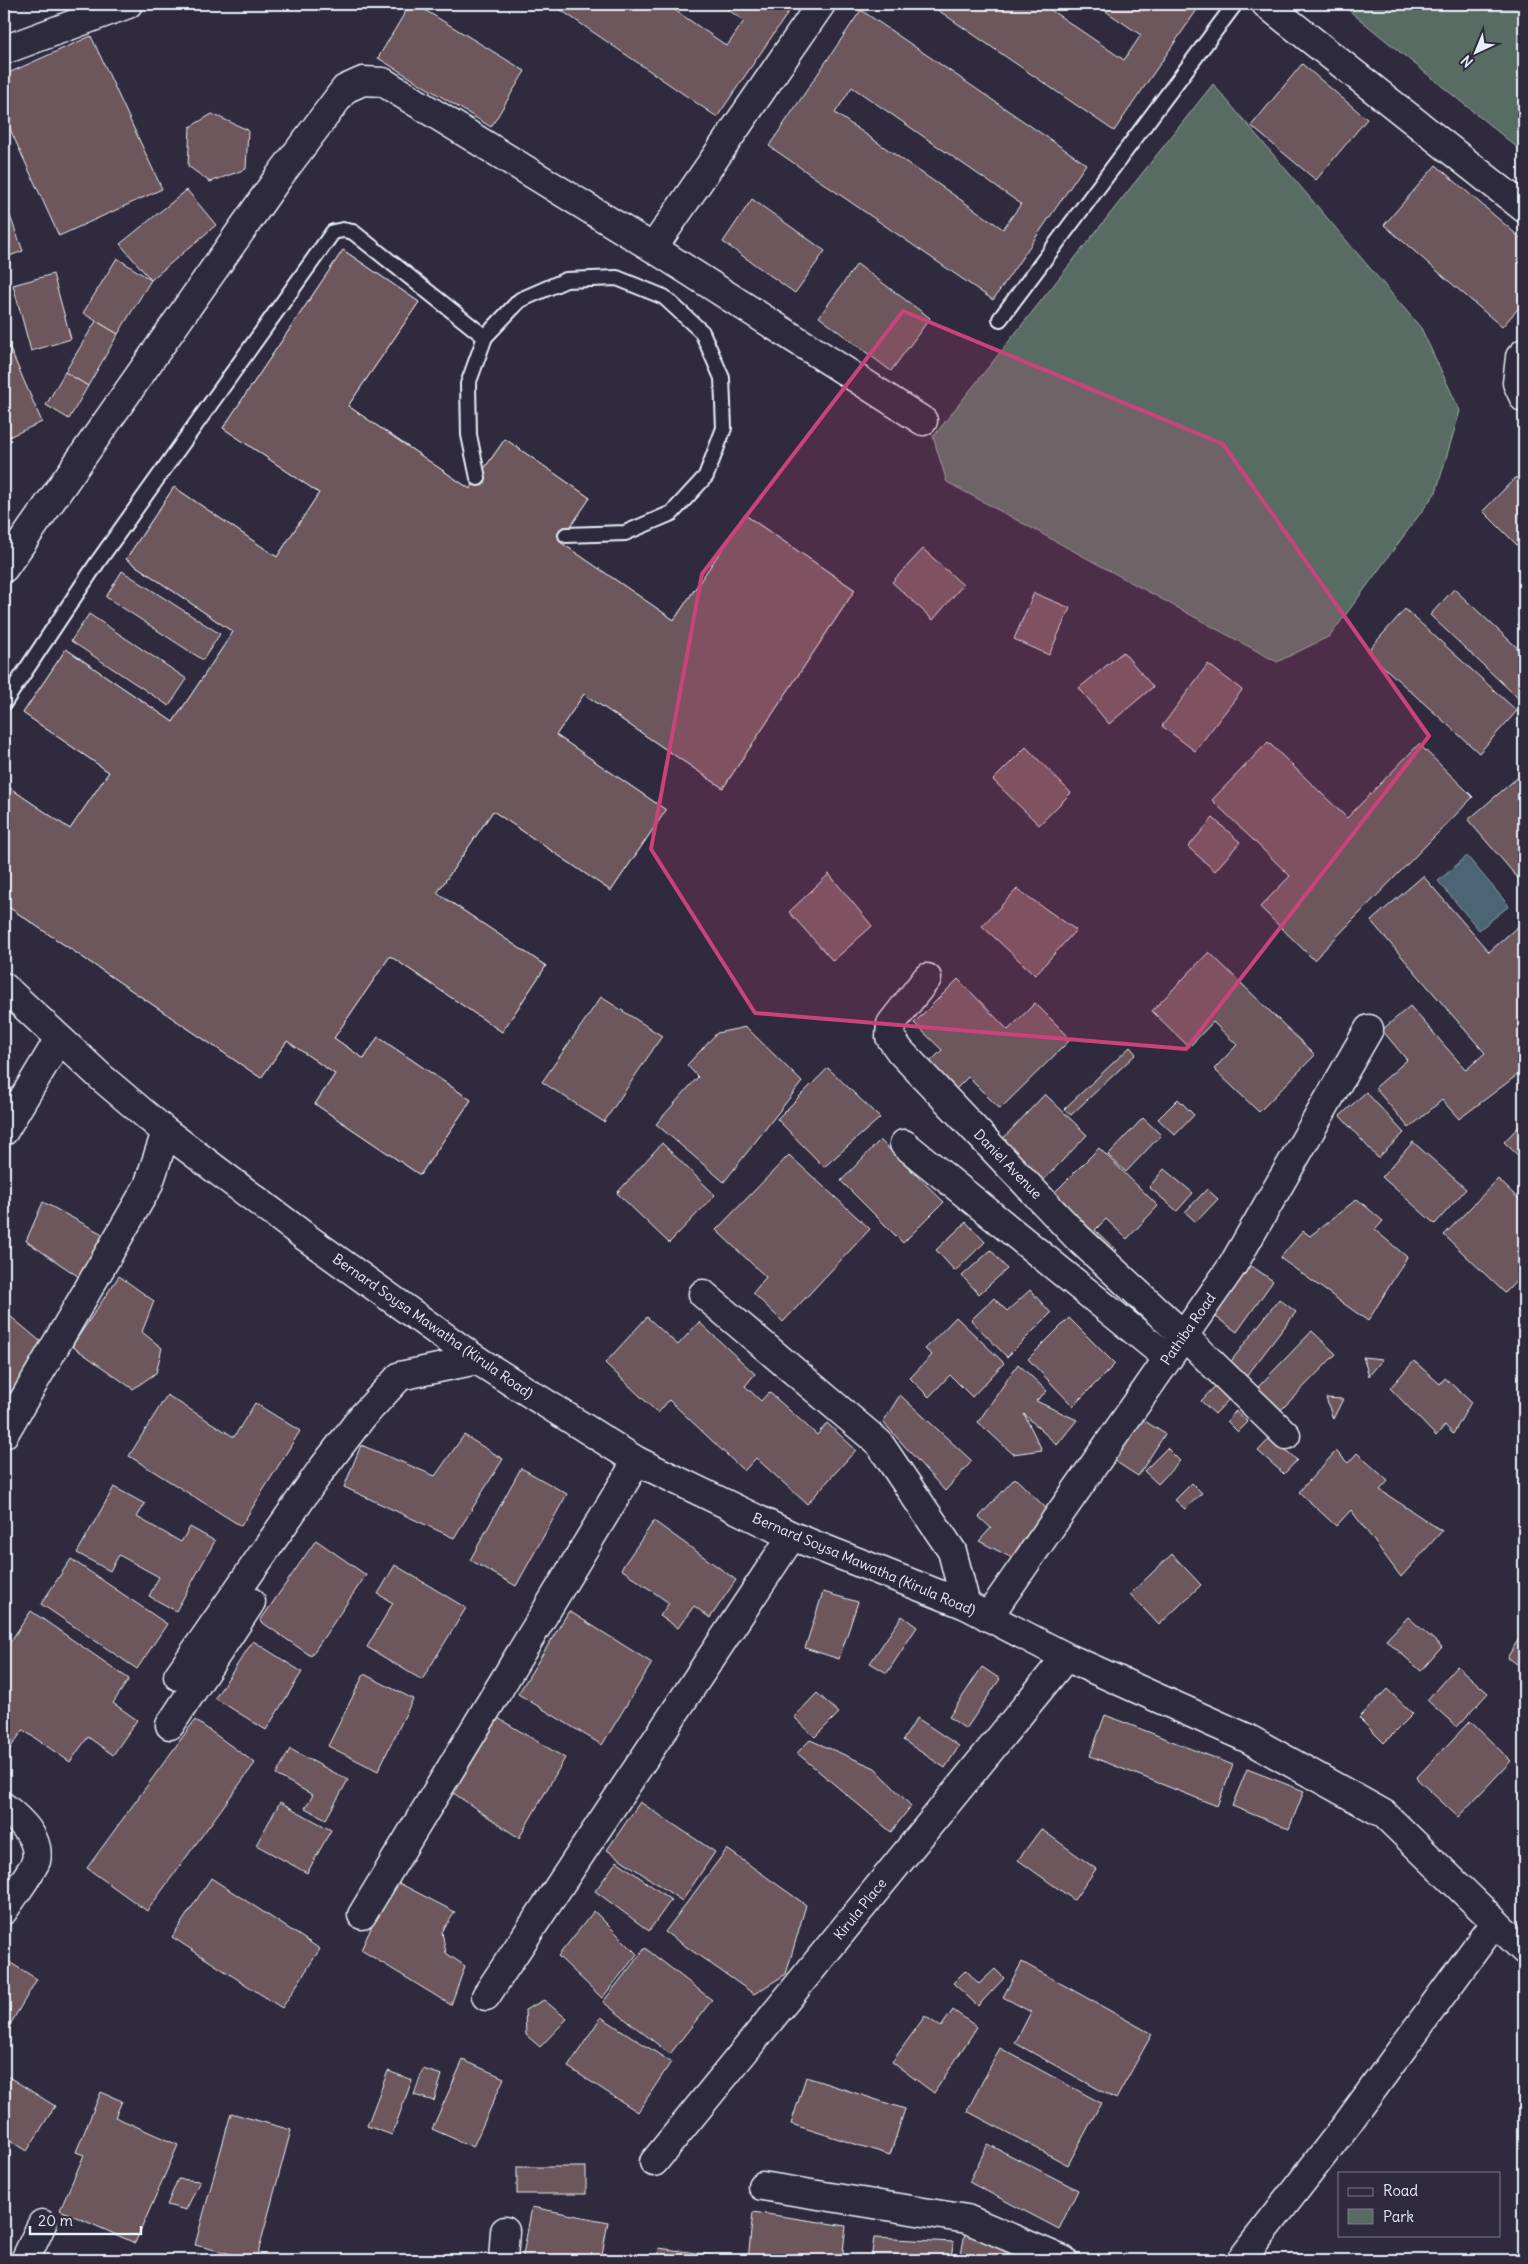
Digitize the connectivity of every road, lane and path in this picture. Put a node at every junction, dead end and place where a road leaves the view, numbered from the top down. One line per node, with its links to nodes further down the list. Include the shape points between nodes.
1 (128, 4): 5 (street)
2 (822, 4): 7 (street)
3 (1235, 4): 8 (lane)
4 (1266, 4): 6 (street)
5 (4, 50)
6 (1524, 208)
7 (654, 248): 12 (street); 15 (street, via 383,82 362,82 345,89 278,178)
8 (1000, 318)
9 (486, 337): 13 (lane, via 468,384 469,435); 14 (lane, via 520,300 566,280 617,278 664,297 677,308 702,332 722,378 724,428 706,476 672,513 625,533); 16 (lane, via 353,232 333,232 97,563)
10 (1524, 353): 11 (street, via 1520,357 1516,384)
11 (1524, 398)
12 (923, 421)
13 (478, 478)
14 (566, 535)
15 (4, 568)
16 (4, 703)
17 (928, 978): 25 (street, Daniel Avenue, via 891,1024 890,1037 1077,1237)
18 (4, 987): 20 (street, Bernard Soysa Mawatha (Kirula Road))
19 (1369, 1029): 25 (street, Pathiba Road, via 1233,1264)
20 (59, 1039): 21 (street); 22 (street, Bernard Soysa Mawatha (Kirula Road))
21 (4, 1131)
22 (166, 1132): 27 (street, Bernard Soysa Mawatha (Kirula Road)); 29 (street, via 148,1186)
23 (904, 1144): 26 (street)
24 (703, 1294): 33 (street, via 879,1443 952,1552)
25 (1184, 1336): 26 (street, Pathiba Road); 30 (street, Daniel Avenue)
26 (1168, 1358): 33 (street, Pathiba Road)
27 (477, 1360): 28 (street, via 400,1376); 31 (street, Bernard Soysa Mawatha (Kirula Road))
28 (362, 1417): 35 (street, via 319,1472); 36 (street, via 330,1484)
29 (4, 1434)
30 (1286, 1435)
31 (637, 1461): 32 (street, Bernard Soysa Mawatha (Kirula Road)); 39 (street)
32 (792, 1536): 33 (street, Bernard Soysa Mawatha (Kirula Road)); 41 (street)
33 (977, 1611): 34 (street, Bernard Soysa Mawatha (Kirula Road))
34 (1066, 1657): 40 (street, Bernard Soysa Mawatha (Kirula Road), via 1247,1738 1384,1814); 42 (street, Kirula Place)
35 (178, 1676)
36 (170, 1725)
37 (4, 1807): 38 (street, via 34,1840 36,1862)
38 (4, 1910)
39 (362, 1916)
40 (1515, 1935): 49 (street, via 1347,2124)
41 (486, 1996)
42 (654, 2162)
43 (762, 2186): 48 (street, via 967,2219)
44 (42, 2224): 46 (street)
45 (505, 2232): 47 (street)
46 (25, 2260)
47 (502, 2260)
48 (1063, 2260)
49 (1241, 2260)

